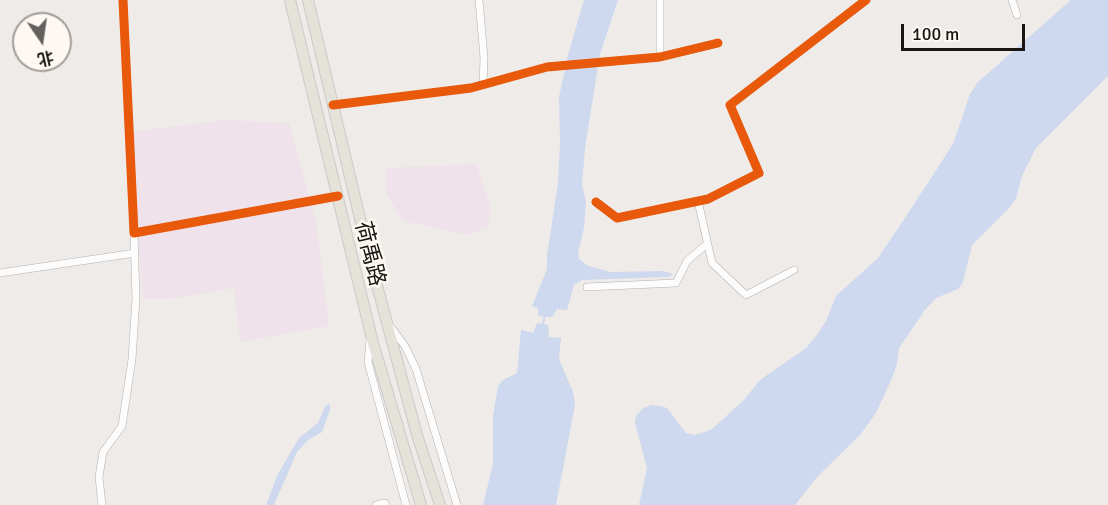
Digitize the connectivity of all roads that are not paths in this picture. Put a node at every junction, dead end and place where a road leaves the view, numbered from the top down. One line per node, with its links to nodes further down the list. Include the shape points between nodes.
1 (123, 0): 16 (street)
2 (291, 0): 13 (main road, 荷禹路)
3 (308, 0): 12 (main road, 荷禹路)
4 (479, 0): 11 (street)
5 (660, 0): 10 (street)
6 (866, 0): 14 (street, via 730,105 759,174)
7 (1012, 0): 8 (street)
8 (1017, 15)
9 (718, 43): 10 (street)
10 (660, 57): 11 (street, via 547,67)
11 (483, 85): 12 (street)
12 (333, 105): 22 (main road, 荷禹路)
13 (338, 196): 16 (street); 23 (main road, 荷禹路)
14 (698, 201): 15 (street, via 617,218); 17 (street)
15 (596, 202)
16 (134, 233): 18 (street)
17 (707, 244): 19 (street, via 712,263 746,295); 21 (street, via 687,261 676,283)
18 (135, 253): 20 (street); 24 (street, via 132,359 122,426 103,452 99,477)
19 (794, 270)
20 (0, 273)
21 (587, 287)
22 (386, 319): 29 (main road, 荷禹路); 30 (street, via 416,369)
23 (370, 331): 27 (street, via 368,362); 28 (main road, 荷禹路)
24 (102, 505)
25 (376, 505): 26 (street)
26 (386, 505)
27 (406, 505)
28 (421, 505)
29 (440, 505)
30 (457, 505)

